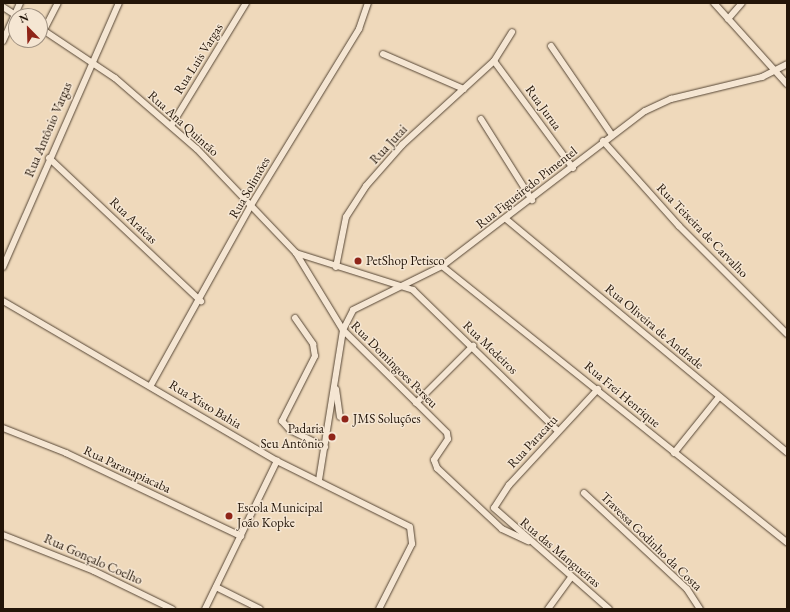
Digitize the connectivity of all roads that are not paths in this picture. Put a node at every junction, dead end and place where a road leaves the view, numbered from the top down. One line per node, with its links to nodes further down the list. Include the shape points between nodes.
1 (58, 3): 8 (street)
2 (119, 3): 15 (street, Rua Antônio Vargas)
3 (246, 3): 22 (street, Rua Luis Vargas)
4 (368, 3): 28 (street, Rua Solimões, via 359,29)
5 (714, 3): 7 (street)
6 (742, 3): 7 (street)
7 (728, 19): 18 (street)
8 (48, 20)
9 (8, 31): 12 (street)
10 (512, 32): 16 (street, Rua Jutai)
11 (48, 34): 15 (street, Rua Ana Quintão)
12 (3, 41)
13 (550, 46): 23 (street)
14 (383, 54): 20 (street)
15 (91, 60): 22 (street, Rua Ana Quintão); 25 (street, Rua Antônio Vargas)
16 (494, 61): 20 (street, Rua Jutai); 26 (street, Rua Jurua)
17 (787, 64): 18 (street, Rua Figueiredo Pimentel)
18 (775, 71): 19 (street); 23 (street, Rua Figueiredo Pimentel, via 658,104)
19 (787, 84)
20 (464, 89): 32 (street, Rua Jutai, via 402,145 366,186 346,217)
21 (481, 119): 27 (street)
22 (171, 126): 28 (street, Rua Ana Quintão)
23 (612, 135): 24 (street, Rua Figueiredo Pimentel)
24 (603, 141): 26 (street, Rua Figueiredo Pimentel); 39 (street, Rua Teixeira de Carvalho, via 679,226)
25 (49, 158): 33 (street, Rua Antônio Vargas); 36 (street, Rua Araicas)
26 (573, 168): 27 (street, Rua Figueiredo Pimentel)
27 (532, 200): 29 (street, Rua Figueiredo Pimentel)
28 (250, 208): 30 (street, Rua Ana Quintão); 36 (street, Rua Solimões)
29 (506, 219): 31 (street, Rua Figueiredo Pimentel); 44 (street, Rua Oliveira de Andrade)
30 (296, 254): 32 (street); 38 (street, Rua Domingoes Perseu)
31 (442, 266): 34 (street, Rua Figueiredo Pimentel, via 419,280); 43 (street, Rua Frei Henrique)
32 (336, 267): 34 (street)
33 (3, 268)
34 (404, 284): 38 (street, Rua Figueiredo Pimentel, via 360,304 346,318); 40 (street, Rua Medeiros)
35 (3, 301): 42 (street, Rua Xisto Bahia)
36 (200, 301): 42 (street, Rua Solimões)
37 (295, 318): 49 (street, via 313,344 316,356 282,421 285,427)
38 (343, 330): 41 (street, Rua Figueiredo Pimentel); 45 (street, Rua Domingoes Perseu)
39 (787, 334)
40 (473, 346): 45 (street); 48 (street, Rua Medeiros)
41 (335, 381): 46 (street, Rua Figueiredo Pimentel); 49 (street, Rua Figueiredo Pimentel)
42 (151, 385): 52 (street, Rua Xisto Bahia)
43 (598, 389): 48 (street, Rua Paracatu); 51 (street, Rua Frei Henrique)
44 (719, 397): 50 (street, Rua Oliveira de Andrade); 51 (street)
45 (416, 403): 58 (street, Rua Domingoes Perseu, via 442,428 448,439 436,455 437,468 502,529)
46 (340, 417)
47 (3, 428): 57 (street, Rua Paranapiacaba, via 79,459)
48 (558, 431): 55 (street, Rua Paracatu, via 496,501 494,508)
49 (324, 447): 53 (street, Rua Figueiredo Pimentel)
50 (787, 452)
51 (674, 453): 59 (street, Rua Frei Henrique)
52 (277, 461): 53 (street, Rua Xisto Bahia); 57 (street)
53 (319, 480): 65 (street, Rua Xisto Bahia, via 400,519 410,527 413,538)
54 (584, 493): 68 (street, Travessa Godinho da Costa, via 687,589)
55 (497, 514): 58 (street, Rua das Mangueiras)
56 (3, 535): 62 (street, Rua Gonçalo Coelho, via 94,571)
57 (241, 536): 61 (street)
58 (528, 541): 60 (street, Rua das Mangueiras)
59 (787, 542)
60 (571, 577): 66 (street); 67 (street, Rua das Mangueiras)
61 (216, 587): 63 (street); 64 (street)
62 (172, 609)
63 (205, 609)
64 (260, 609)
65 (379, 609)
66 (548, 609)
67 (608, 609)
68 (700, 609)

